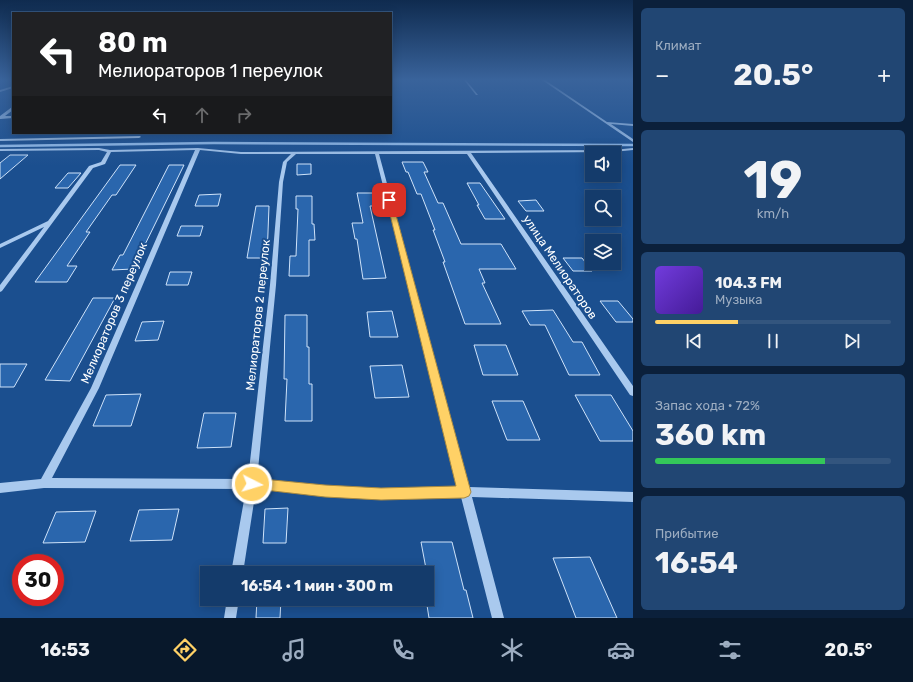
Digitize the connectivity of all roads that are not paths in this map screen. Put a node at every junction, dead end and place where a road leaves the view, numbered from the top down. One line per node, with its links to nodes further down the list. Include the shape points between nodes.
1 (12, 109): 4 (street)
2 (586, 109): 5 (street)
3 (12, 117): 4 (street)
4 (1, 118)
5 (607, 123): 6 (street); 11 (street)
6 (633, 125)
7 (94, 134): 9 (street)
8 (139, 137): 9 (street)
9 (91, 138): 10 (street)
10 (0, 140)
11 (632, 140)
12 (198, 149): 15 (street); 16 (street, via 241,153); 23 (street, Мелиораторов 3 переулок, via 95,388)
13 (633, 149): 18 (street)
14 (0, 150): 15 (street, via 99,148)
15 (110, 151): 19 (street, via 103,163 91,167)
16 (295, 153): 17 (street); 24 (street, Мелиораторов 2 переулок, via 285,162 281,182)
17 (377, 153): 18 (street); 26 (street)
18 (469, 153): 22 (street, улица Мелиораторов)
19 (50, 222): 20 (street); 21 (street)
20 (0, 246)
21 (0, 290)
22 (633, 393)
23 (44, 483): 24 (street); 25 (street)
24 (252, 484): 26 (street, via 381,494); 28 (street, Мелиораторов 2 переулок)
25 (0, 488)
26 (464, 492): 27 (street); 31 (street)
27 (633, 497)
28 (238, 566)
29 (232, 606): 30 (street)
30 (230, 618)
31 (498, 618)

